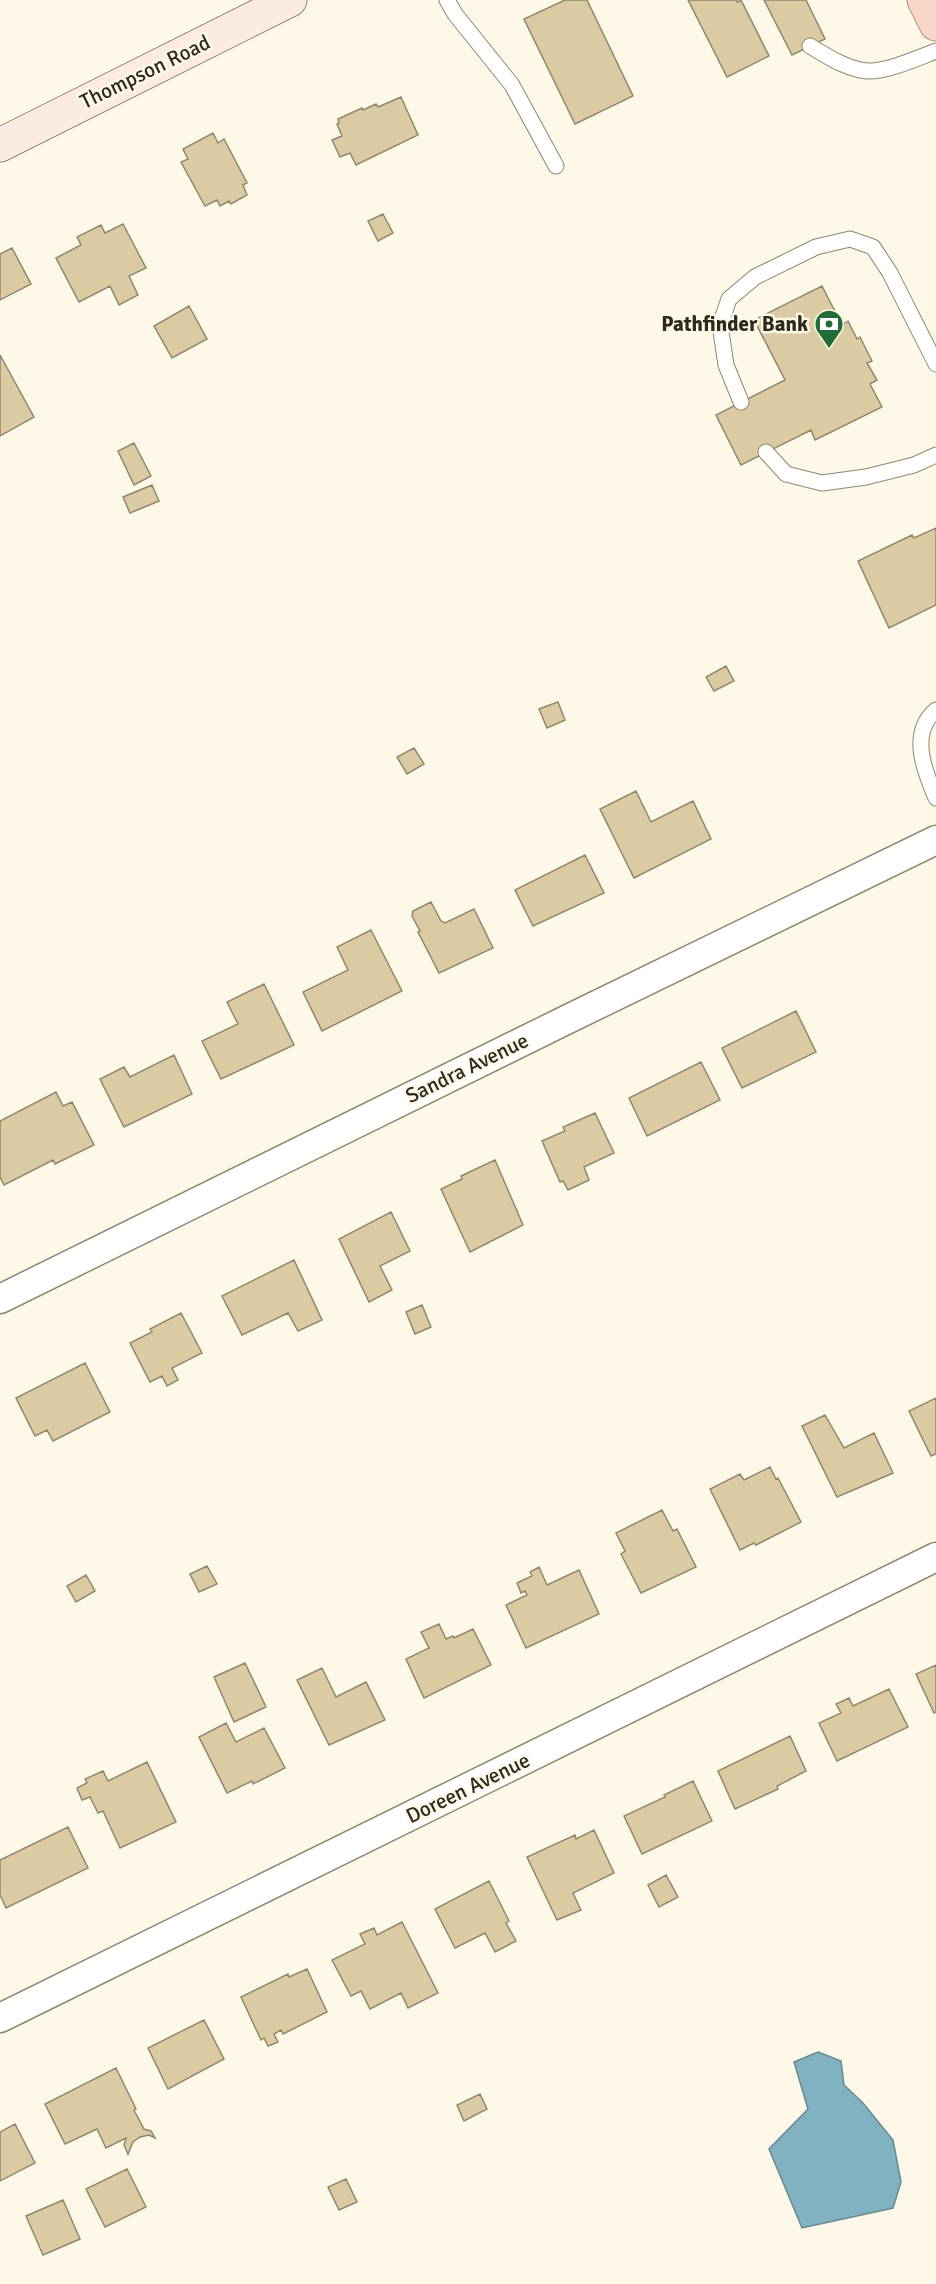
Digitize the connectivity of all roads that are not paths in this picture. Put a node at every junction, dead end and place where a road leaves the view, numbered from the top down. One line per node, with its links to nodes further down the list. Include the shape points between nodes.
1 (290, 0): 7 (street, Thompson Road)
2 (447, 0): 8 (lane, via 512,86)
3 (924, 0): 4 (main road)
4 (936, 24)
5 (810, 46): 6 (lane, via 839,63 868,71 903,64)
6 (936, 51)
7 (0, 145)
8 (556, 166)
9 (936, 364): 10 (lane, via 873,247 850,239 816,248 754,277 729,299 720,325 726,365)
10 (741, 402)
11 (766, 452): 12 (lane, via 786,474 822,483 866,477)
12 (936, 455)
13 (936, 710): 14 (lane, via 926,719 919,748)
14 (936, 798)
15 (936, 840): 16 (street, Sandra Avenue)
16 (0, 1299)
17 (936, 1557): 18 (street, Doreen Avenue)
18 (0, 2018)

